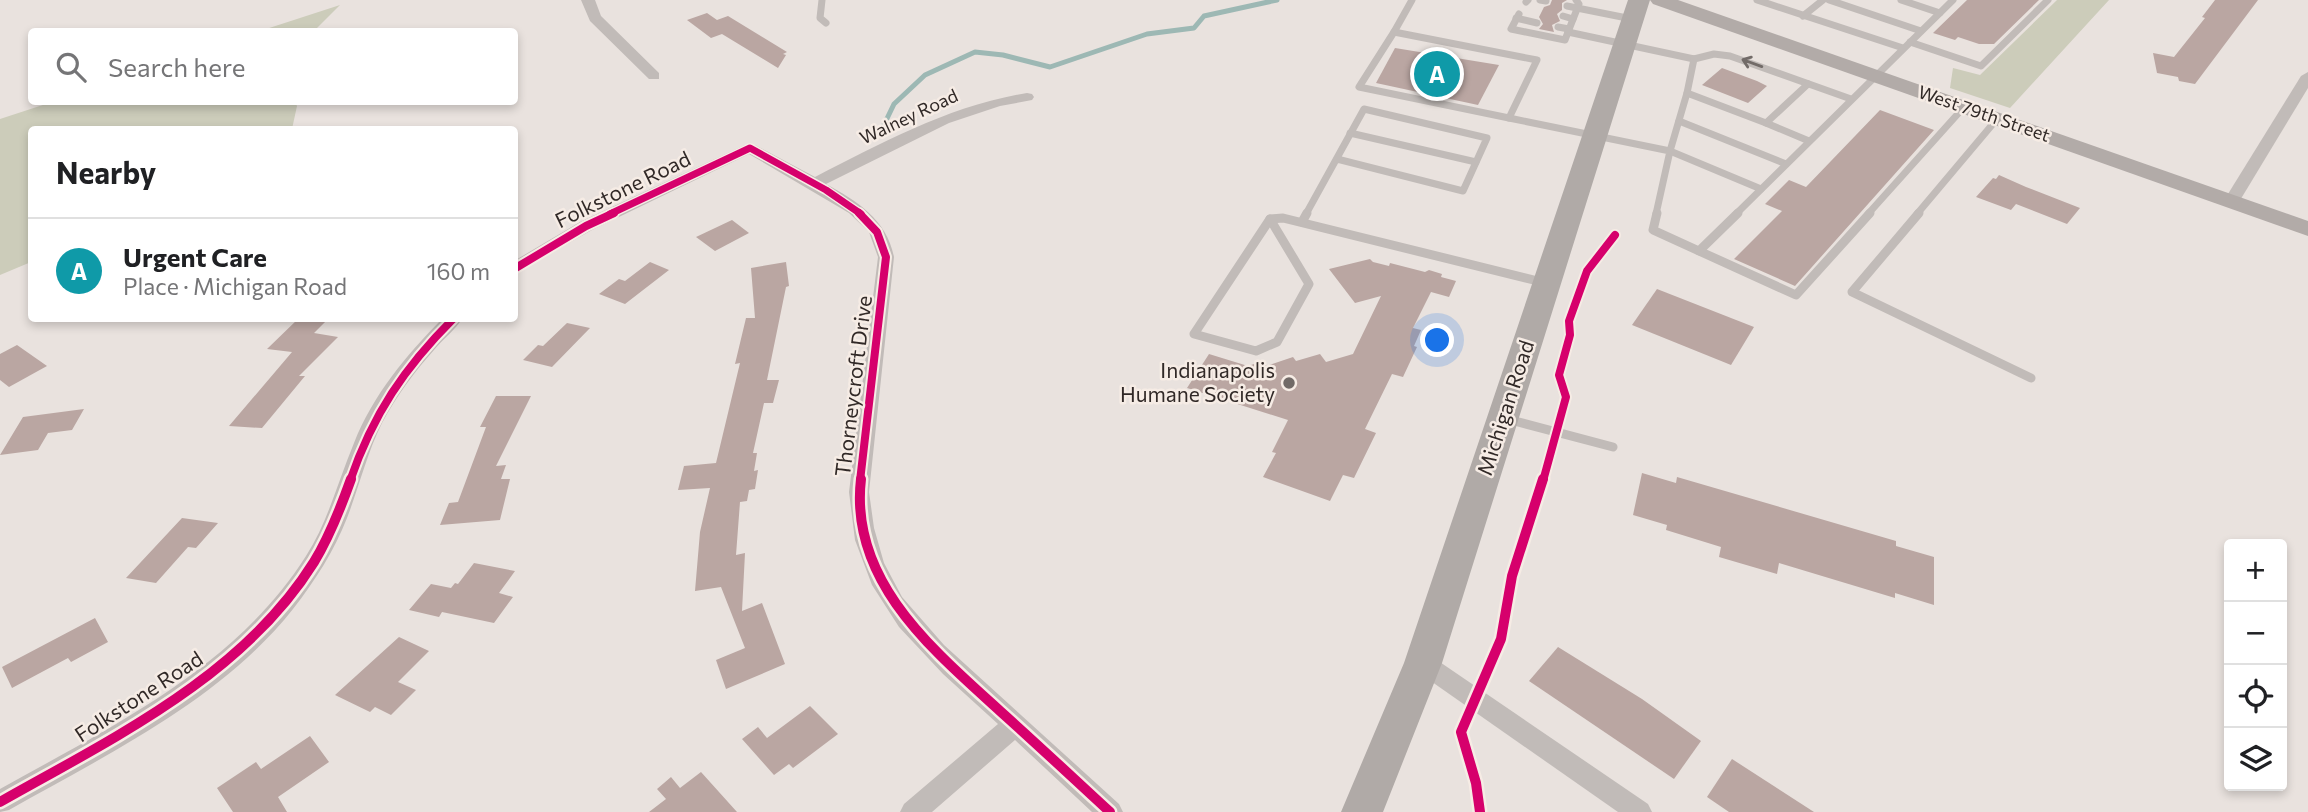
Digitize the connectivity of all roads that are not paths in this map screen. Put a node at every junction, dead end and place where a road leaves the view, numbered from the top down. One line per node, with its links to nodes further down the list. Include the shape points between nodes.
1 (588, 0): 28 (street, via 595,18)
2 (822, 0): 18 (lane, via 820,18)
3 (1412, 0): 23 (lane)
4 (1660, 0): 29 (main road, West 79th Street)
5 (1757, 0): 16 (lane)
6 (1823, 0): 16 (lane)
7 (1829, 0): 22 (lane)
8 (1901, 0): 14 (lane)
9 (1953, 0): 14 (lane)
10 (2048, 0): 24 (lane, via 1981,66)
11 (1577, 4): 12 (lane); 13 (lane); 17 (lane)
12 (1567, 6)
13 (1635, 10): 25 (main road, Michigan Road)
14 (1940, 13): 22 (lane)
15 (1563, 16): 17 (lane)
16 (1803, 16): 26 (lane)
17 (1573, 19): 21 (lane)
18 (826, 23)
19 (1537, 23): 21 (lane, via 1518,16 1511,29 1565,40)
20 (1558, 27): 21 (lane)
21 (1568, 31): 25 (lane)
22 (1921, 31): 24 (lane)
23 (1394, 32): 36 (lane, via 1536,60); 36 (lane, via 1359,87)
24 (1910, 42): 26 (lane)
25 (1624, 44): 27 (lane); 41 (main road, Michigan Road)
26 (1903, 48): 29 (lane)
27 (1694, 59): 31 (lane, one-way to 27, via 1721,54); 32 (lane)
28 (653, 76)
29 (1875, 76): 34 (lane); 35 (main road, West 79th Street)
30 (2308, 76): 50 (street)
31 (1808, 84): 34 (lane); 39 (lane)
32 (1687, 93): 38 (lane); 39 (lane)
33 (1027, 97): 48 (street, Walney Road, via 968,109)
34 (1851, 99): 42 (lane)
35 (1964, 107): 37 (main road, West 79th Street); 54 (lane, via 1796,295)
36 (1509, 118): 41 (lane)
37 (1997, 119): 50 (main road, West 79th Street); 58 (lane, via 1852,292)
38 (1679, 121): 44 (lane); 47 (lane)
39 (1766, 123): 42 (lane)
40 (1350, 134): 45 (lane); 46 (lane); 46 (lane, via 1364,109 1487,138)
41 (1595, 135): 44 (lane); 56 (main road, Michigan Road)
42 (1810, 141): 47 (lane)
43 (750, 148): 48 (street, Thorneycroft Drive); 55 (street, Folkstone Road, via 586,226)
44 (1670, 151): 49 (lane); 54 (lane, via 1653,230)
45 (1337, 159): 46 (lane, via 1464,191); 52 (lane)
46 (1476, 162)
47 (1786, 164): 49 (lane)
48 (812, 185): 62 (street, Thorneycroft Drive, via 869,220 886,252 859,492 874,563 905,619)
49 (1761, 189): 54 (lane)
50 (2231, 202): 53 (main road, West 79th Street)
51 (1270, 219): 51 (lane, via 1255,242 1194,334 1255,351 1277,342 1309,284); 52 (lane)
52 (1302, 222): 56 (lane)
53 (2308, 229)
54 (1699, 251)
55 (518, 267)
56 (1547, 283): 59 (main road, Michigan Road)
57 (450, 322): 63 (street, Folkstone Road, via 386,402 365,440 332,532 274,612 223,662 179,696)
58 (2031, 379)
59 (1503, 418): 60 (lane); 61 (main road, Michigan Road)
60 (1613, 447)
61 (1423, 663): 66 (main road, Michigan Road); 67 (street)
62 (1015, 725): 64 (street); 65 (street, Thorneycroft Drive)
63 (0, 802)
64 (913, 812)
65 (1110, 812)
66 (1362, 812)
67 (1639, 812)

